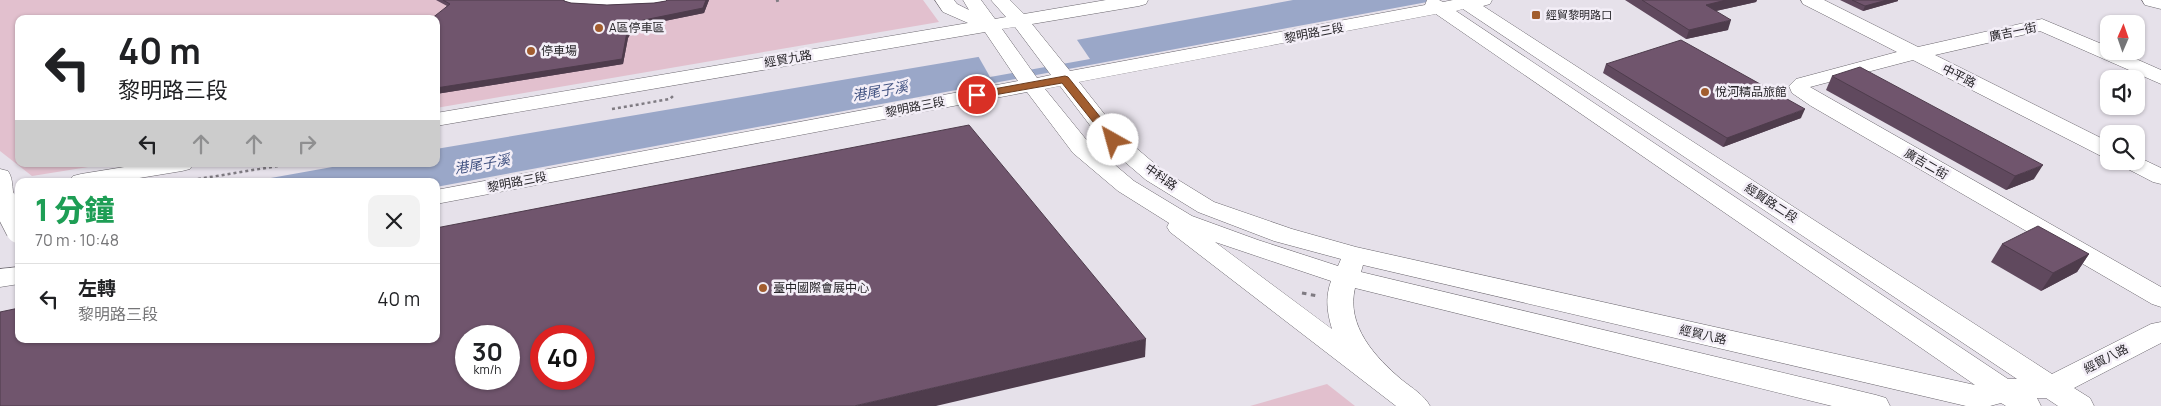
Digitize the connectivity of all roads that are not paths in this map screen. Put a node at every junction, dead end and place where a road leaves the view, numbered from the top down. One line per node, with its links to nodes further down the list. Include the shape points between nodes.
1 (573, 0): 2 (street, via 629,4)
2 (660, 0)
3 (944, 0): 14 (street, 中科路, via 950,8)
4 (972, 0): 14 (street)
5 (1000, 0): 13 (street, 中科路)
6 (1024, 0): 13 (street)
7 (1139, 0): 13 (street, 經貿九路)
8 (1810, 0): 15 (street, 中平路)
9 (2153, 0): 11 (main road)
10 (1470, 1): 12 (street, 黎明路三段); 36 (street, 經貿路二段)
11 (2161, 3)
12 (1433, 4): 17 (street, 黎明路三段); 35 (street, 經貿路二段)
13 (1022, 25): 14 (street, 經貿九路); 17 (street, 中科路)
14 (990, 29): 18 (street, 中科路); 19 (street, 經貿九路)
15 (1916, 54): 16 (street, 廣吉一街, via 2042,25); 20 (street, 中平路); 33 (street, 廣吉二街, via 1803,83 1800,89)
16 (2161, 78)
17 (1065, 79): 18 (street, 黎明路三段); 30 (street, 中科路, via 1113,140 1162,180 1206,207 1283,235)
18 (1032, 85): 26 (street, 中科路, via 1081,148); 28 (street, 黎明路三段)
19 (440, 119)
20 (2100, 146)
21 (164, 167): 25 (street)
22 (2145, 169): 24 (street)
23 (0, 176): 27 (street)
24 (2161, 177)
25 (99, 178)
26 (1126, 186): 30 (street, 中科路, via 1183,220 1249,246); 37 (street, 中科路)
27 (6, 196): 29 (street, bridge)
28 (440, 196)
29 (15, 220)
30 (1351, 266): 35 (street, 經貿八路, via 1966,395 1988,396); 37 (street, 中科路, via 1340,299 1344,326 1356,347); 38 (street)
31 (15, 276): 32 (street)
32 (0, 278)
33 (2161, 298)
34 (2161, 330): 36 (street, 經貿八路)
35 (2004, 390): 36 (street, 經貿八路); 39 (street, 經貿路二段)
36 (2047, 397): 40 (street, 經貿路二段)
37 (1405, 399)
38 (1876, 406)
39 (2027, 406)
40 (2080, 406)

